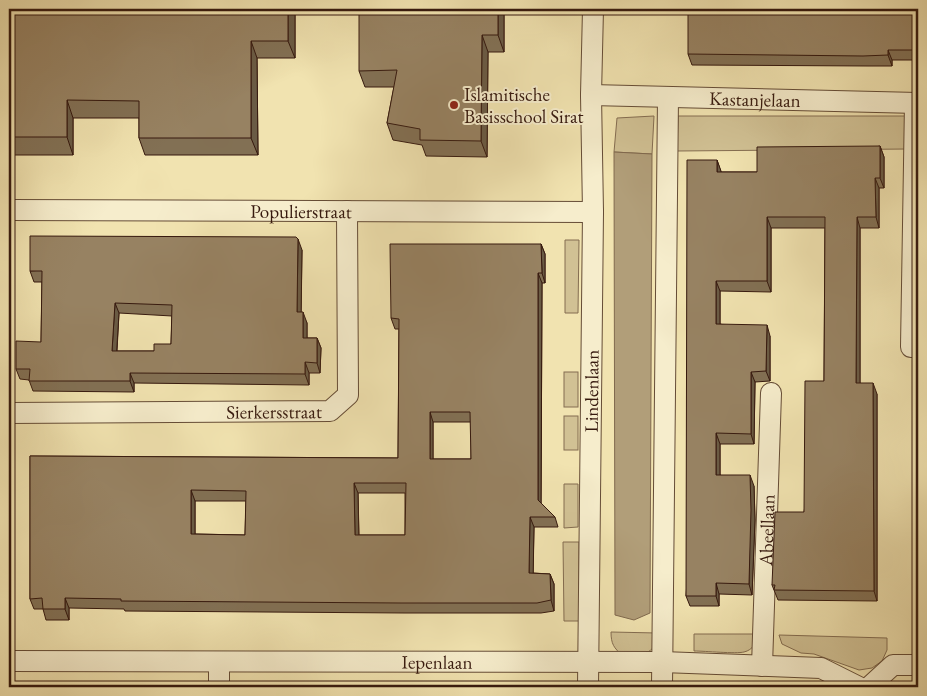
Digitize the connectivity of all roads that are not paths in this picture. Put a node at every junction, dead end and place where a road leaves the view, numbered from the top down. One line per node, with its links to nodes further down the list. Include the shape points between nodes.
1 (593, 9): 2 (street, Lindenlaan)
2 (591, 95): 3 (street, Kastanjelaan); 7 (street, Lindenlaan)
3 (668, 97): 4 (street, Kastanjelaan); 14 (street)
4 (917, 103): 8 (street)
5 (9, 210): 6 (street, Populierstraat)
6 (347, 211): 7 (street, Populierstraat); 10 (street, Sierkersstraat, via 348,394 330,412)
7 (593, 212): 13 (street, Lindenlaan)
8 (915, 347)
9 (771, 393): 16 (street, Abeellaan)
10 (9, 413)
11 (9, 661): 12 (street, Iepenlaan)
12 (219, 662): 13 (street, Iepenlaan); 17 (street)
13 (588, 662): 14 (street, Iepenlaan); 18 (street, Lindenlaan)
14 (662, 662): 16 (street, Iepenlaan); 19 (street)
15 (918, 665): 21 (street, via 893,665)
16 (762, 666): 20 (street, Iepenlaan, via 821,668)
17 (219, 687)
18 (588, 687)
19 (662, 687)
20 (858, 687)
21 (869, 687)

